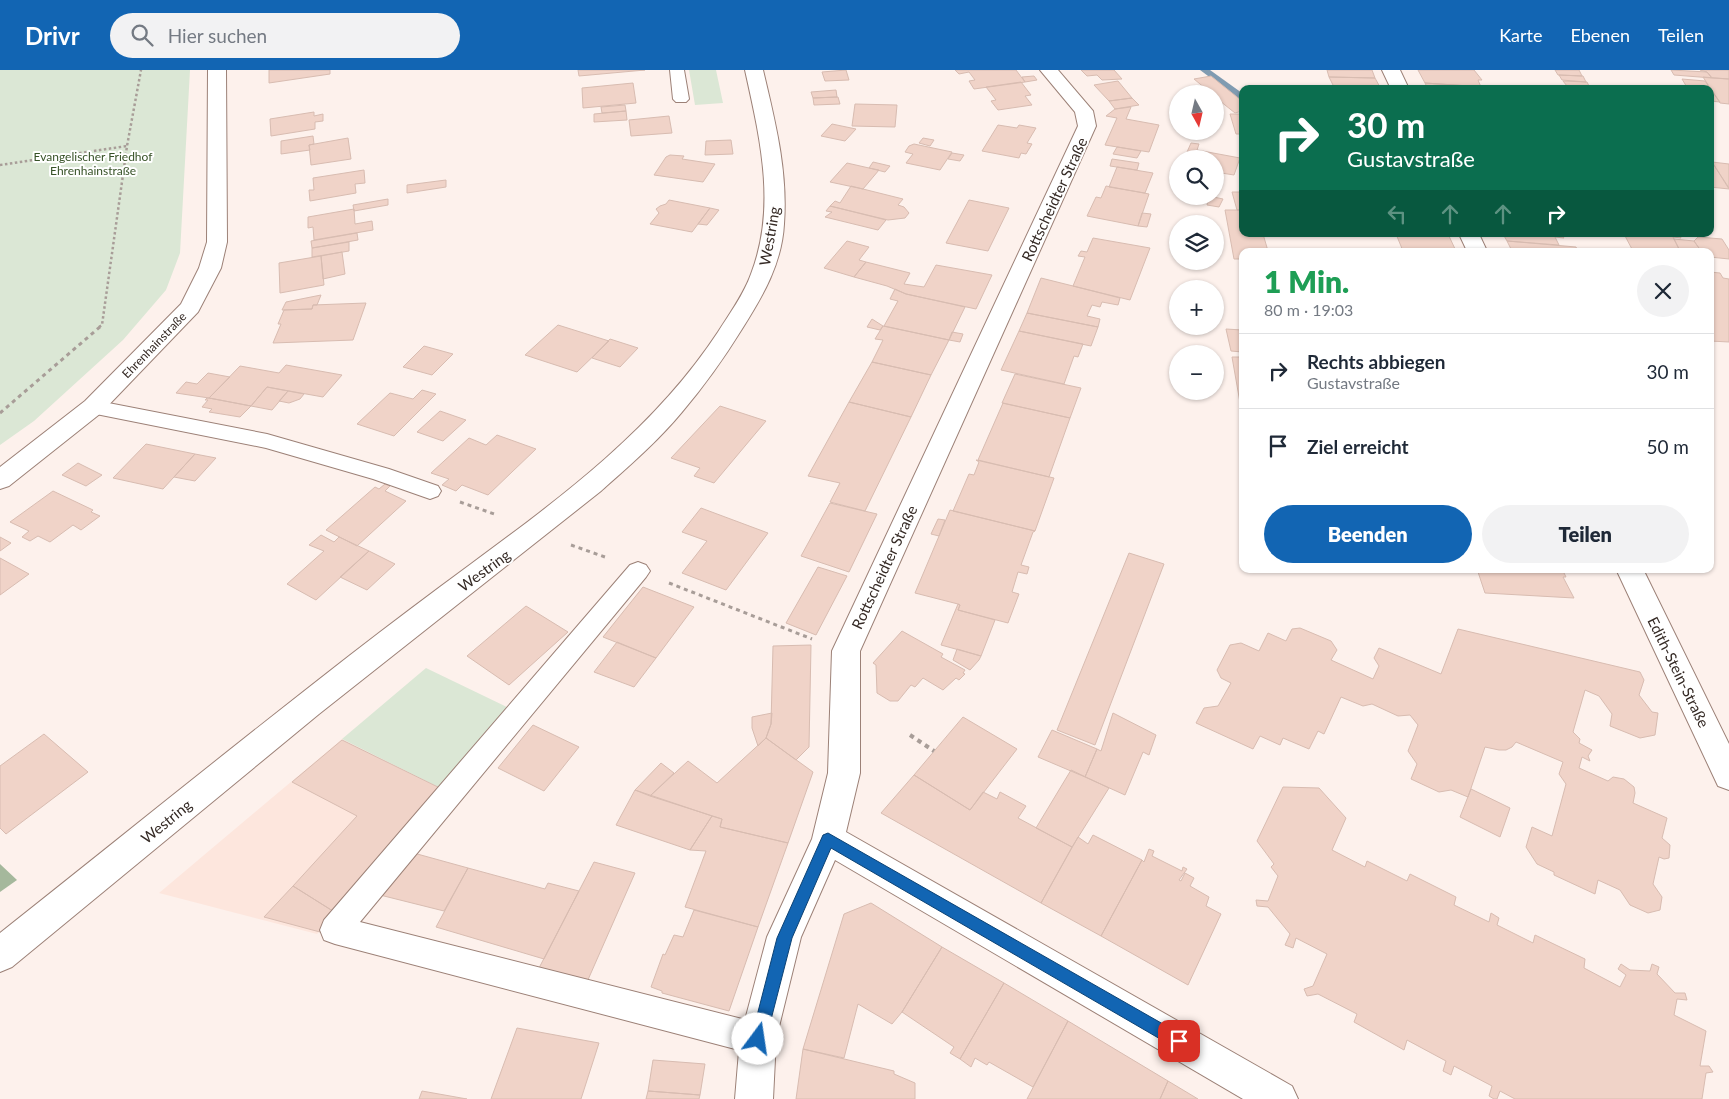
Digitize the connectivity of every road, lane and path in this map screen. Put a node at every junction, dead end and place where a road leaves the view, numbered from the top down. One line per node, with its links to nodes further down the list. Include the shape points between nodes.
1 (141, 70): 9 (path)
2 (218, 70): 11 (street, Ehrenhainstraße, via 217,242 210,268 190,306)
3 (677, 70): 8 (lane)
4 (754, 70): 25 (street, Westring, via 776,182 770,248 761,277 726,340 696,382 659,424 611,470 511,550 413,622)
5 (1049, 70): 24 (street, Rottscheidter Straße, via 1084,111 1088,126 846,651 844,773)
6 (1391, 70): 7 (street)
7 (1398, 85)
8 (681, 99)
9 (127, 146): 10 (path); 12 (path, via 102,325)
10 (0, 165)
11 (93, 406): 13 (street, Ehrenhainstraße); 14 (lane, via 267,442)
12 (0, 413)
13 (0, 480)
14 (430, 491): 15 (path)
15 (500, 516)
16 (566, 543): 17 (path)
17 (610, 559)
18 (638, 571): 20 (path); 26 (lane, via 335,930)
19 (1631, 573): 23 (street, Edith-Stein-Straße)
20 (774, 625)
21 (910, 735): 22 (path)
22 (934, 751)
23 (1729, 776)
24 (828, 839): 26 (street, Rottscheidter Straße, via 784,938); 28 (street)
25 (3, 950)
26 (758, 1039): 27 (street, Rottscheidter Straße)
27 (754, 1099)
28 (1279, 1099)

